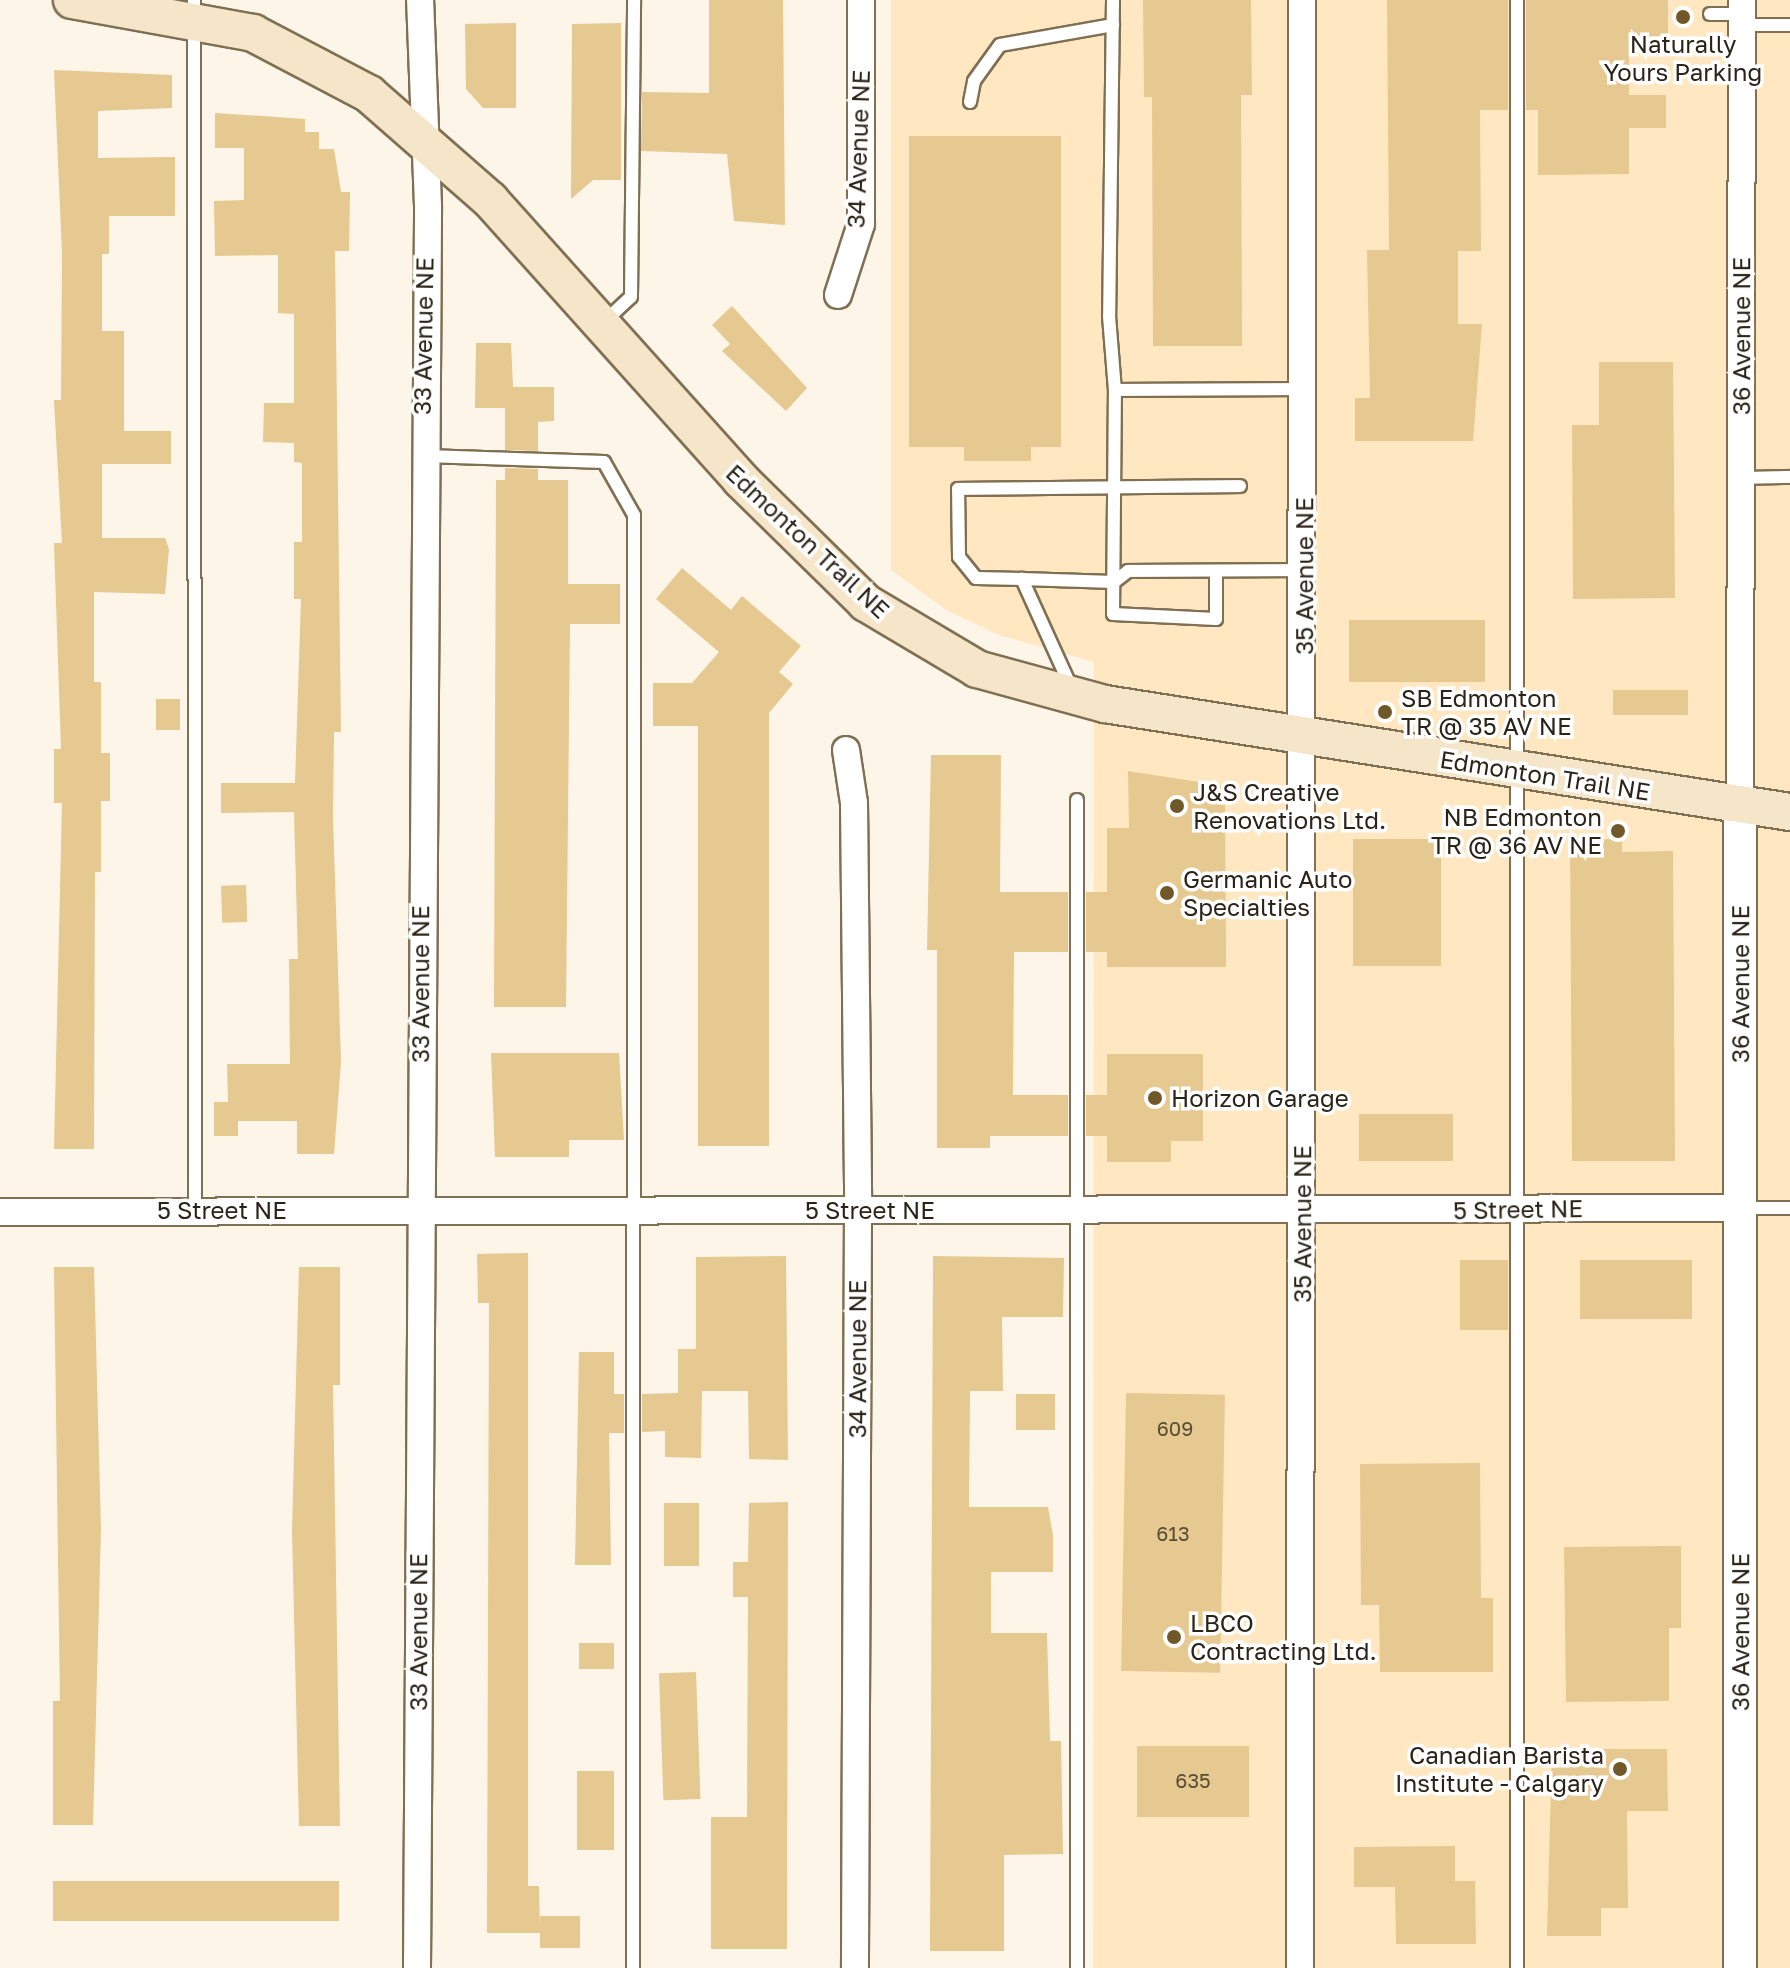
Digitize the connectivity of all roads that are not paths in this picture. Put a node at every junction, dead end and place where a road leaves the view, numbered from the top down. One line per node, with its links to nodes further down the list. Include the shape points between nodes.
1 (72, 0): 8 (main road, Edmonton Trail NE)
2 (420, 0): 14 (street, 33 Avenue NE)
3 (634, 0): 16 (lane, via 631,297)
4 (861, 0): 15 (street, 34 Avenue NE, via 861,224)
5 (1113, 0): 11 (lane)
6 (1302, 0): 17 (street, 35 Avenue NE)
7 (1517, 0): 31 (lane)
8 (193, 9): 14 (main road, Edmonton Trail NE, via 297,52 369,94); 40 (lane)
9 (1742, 13): 10 (lane); 12 (lane); 21 (street, 36 Avenue NE)
10 (1710, 14)
11 (1113, 25): 13 (lane, via 1000,45 974,81); 18 (lane, via 1109,316)
12 (1790, 25)
13 (970, 102)
14 (422, 137): 16 (main road, Edmonton Trail NE); 19 (street, 33 Avenue NE, via 428,206)
15 (838, 295)
16 (602, 323): 28 (main road, Edmonton Trail NE, via 741,480 866,603 977,669)
17 (1303, 389): 18 (lane); 24 (street, 35 Avenue NE)
18 (1115, 390): 23 (lane)
19 (421, 456): 38 (lane, via 604,462 634,515); 41 (street, 33 Avenue NE)
20 (1790, 477): 21 (lane)
21 (1741, 478): 33 (street, 36 Avenue NE)
22 (1240, 486): 23 (lane)
23 (1114, 488): 26 (lane, via 958,489 959,557 976,578); 27 (lane)
24 (1304, 570): 25 (lane); 29 (street, 35 Avenue NE)
25 (1216, 571): 27 (lane, via 1128,571); 27 (lane, via 1216,619 1113,614)
26 (1022, 579): 27 (lane); 28 (lane)
27 (1114, 582)
28 (1075, 698): 29 (main road, Edmonton Trail NE)
29 (1303, 737): 31 (main road, Edmonton Trail NE); 44 (street, 35 Avenue NE)
30 (846, 750): 42 (street, 34 Avenue NE, via 854,803)
31 (1517, 772): 33 (main road, Edmonton Trail NE); 35 (lane)
32 (1077, 800): 39 (lane)
33 (1740, 804): 34 (main road, Edmonton Trail NE); 36 (street, 36 Avenue NE)
34 (1790, 812)
35 (1517, 1208): 36 (street, 5 Street NE); 44 (street, 5 Street NE); 50 (lane)
36 (1740, 1208): 37 (lane); 51 (street, 36 Avenue NE)
37 (1790, 1208)
38 (637, 1209): 41 (street, 5 Street NE); 42 (street, 5 Street NE); 46 (lane)
39 (1077, 1209): 42 (street, 5 Street NE); 44 (street, 5 Street NE); 48 (lane)
40 (195, 1210): 41 (street, 5 Street NE); 43 (street, 5 Street NE)
41 (419, 1210): 45 (street, 33 Avenue NE)
42 (858, 1210): 47 (street, 34 Avenue NE)
43 (0, 1212)
44 (1302, 1212): 49 (street, 35 Avenue NE)
45 (417, 1968)
46 (633, 1968)
47 (855, 1968)
48 (1077, 1968)
49 (1300, 1968)
50 (1517, 1968)
51 (1740, 1968)

